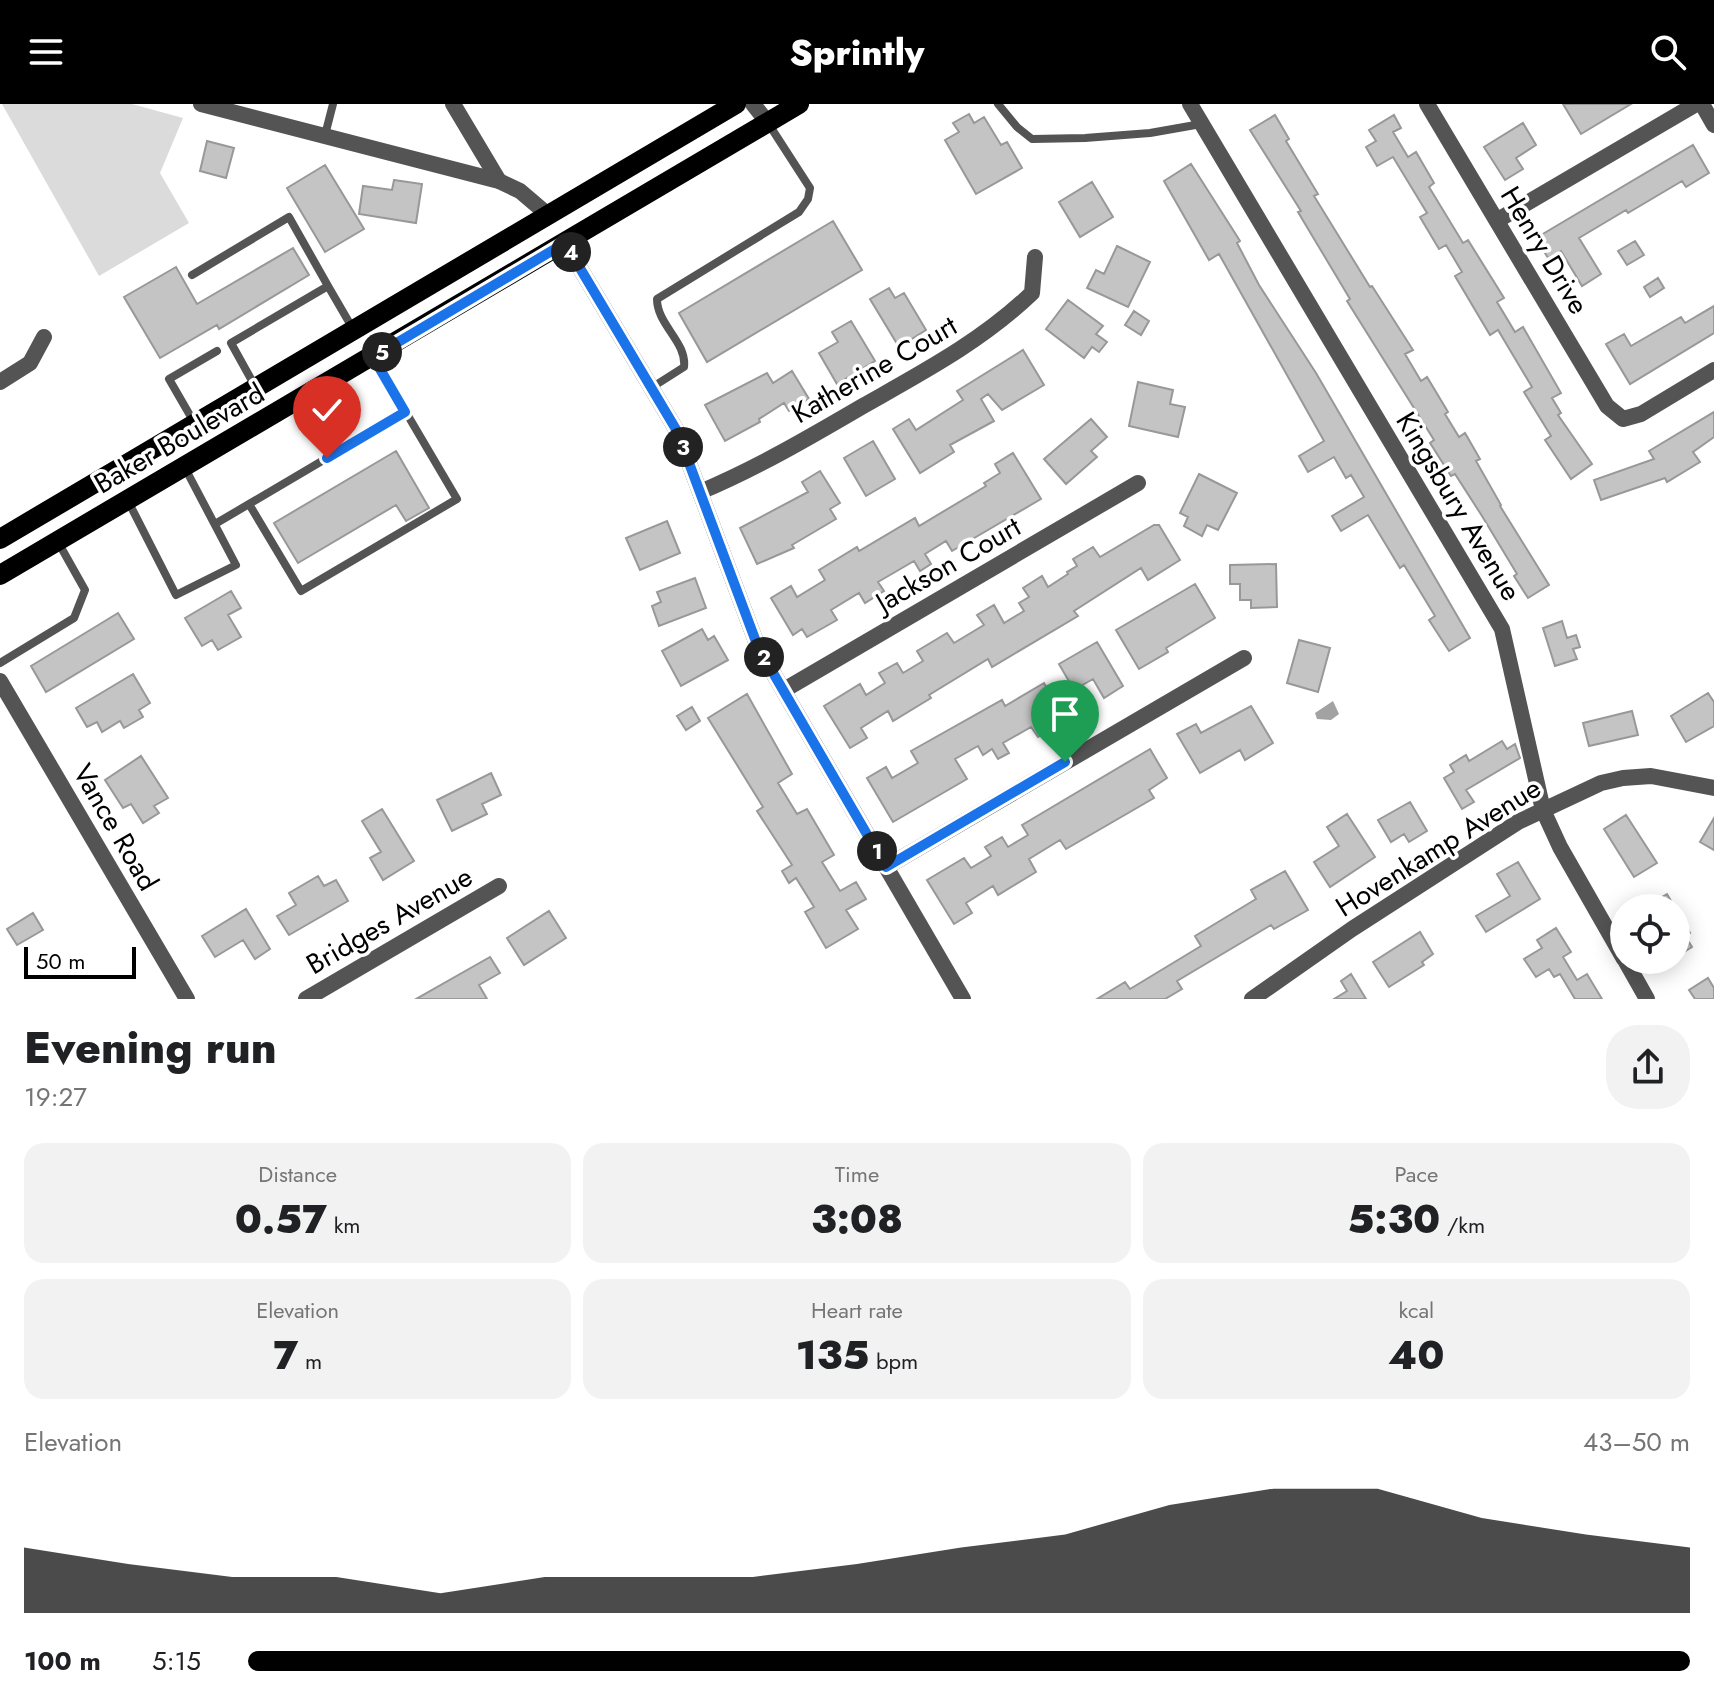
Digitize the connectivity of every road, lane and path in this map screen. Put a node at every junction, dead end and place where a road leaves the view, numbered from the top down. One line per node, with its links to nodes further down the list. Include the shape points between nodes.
1 (201, 104): 14 (street)
2 (333, 104): 14 (lane)
3 (453, 104): 15 (street)
4 (736, 104): 16 (main road, Baker Boulevard)
5 (753, 104): 11 (street)
6 (799, 104): 11 (main road, Baker Boulevard)
7 (998, 104): 12 (lane, via 1032,139 1150,133)
8 (1190, 104): 12 (street, Kingsbury Avenue)
9 (1427, 104): 17 (street, Henry Drive)
10 (1699, 104): 13 (street); 17 (street)
11 (768, 123): 18 (main road, Baker Boulevard); 29 (lane, via 810,188 808,199 799,212 657,299 657,310 685,357 684,367)
12 (1202, 124): 46 (street, Kingsbury Avenue, via 1502,629)
13 (1714, 125)
14 (325, 135): 15 (street)
15 (499, 181): 16 (street)
16 (547, 214): 18 (main road); 22 (main road, Baker Boulevard)
17 (1498, 220): 26 (street, Henry Drive, via 1607,406 1623,419 1641,414)
18 (565, 243): 25 (main road, Baker Boulevard); 29 (street)
19 (1035, 257): 34 (street, Katherine Court, via 1032,293 971,344 748,472)
20 (192, 275): 21 (lane, via 289,217)
21 (328, 286): 22 (lane); 28 (lane, via 231,343)
22 (354, 330): 28 (main road, Baker Boulevard)
23 (44, 337): 27 (street, via 30,363)
24 (217, 351): 31 (lane, via 169,379)
25 (373, 357): 30 (lane); 32 (main road, Baker Boulevard)
26 (1714, 370)
27 (0, 382)
28 (256, 388): 31 (main road, Baker Boulevard)
29 (651, 388): 34 (street, via 677,431)
30 (405, 412): 36 (lane); 36 (lane, via 457,499 301,591)
31 (195, 424): 38 (main road, Baker Boulevard)
32 (185, 467): 35 (main road, Baker Boulevard); 37 (lane)
33 (1138, 483): 44 (street, Jackson Court)
34 (700, 492): 44 (street, via 758,647)
35 (127, 501): 37 (lane, via 176,595 236,565); 39 (main road, Baker Boulevard)
36 (249, 504): 37 (lane)
37 (215, 524)
38 (0, 539)
39 (58, 542): 40 (main road, Baker Boulevard); 42 (lane, via 85,590 74,618)
40 (0, 575)
41 (1244, 658): 47 (street)
42 (0, 663)
43 (0, 681): 51 (street, Vance Road)
44 (784, 690): 47 (street)
45 (1714, 788): 46 (street, Hovenkamp Avenue, via 1651,776 1623,778)
46 (1543, 810): 49 (street, Kingsbury Avenue); 54 (street, Hovenkamp Avenue, via 1352,929)
47 (886, 867): 53 (street)
48 (499, 886): 52 (street, Bridges Avenue)
49 (1610, 934)
50 (1633, 974): 55 (street, Kingsbury Avenue)
51 (187, 999)
52 (306, 999)
53 (963, 999)
54 (1252, 999)
55 (1647, 999)

